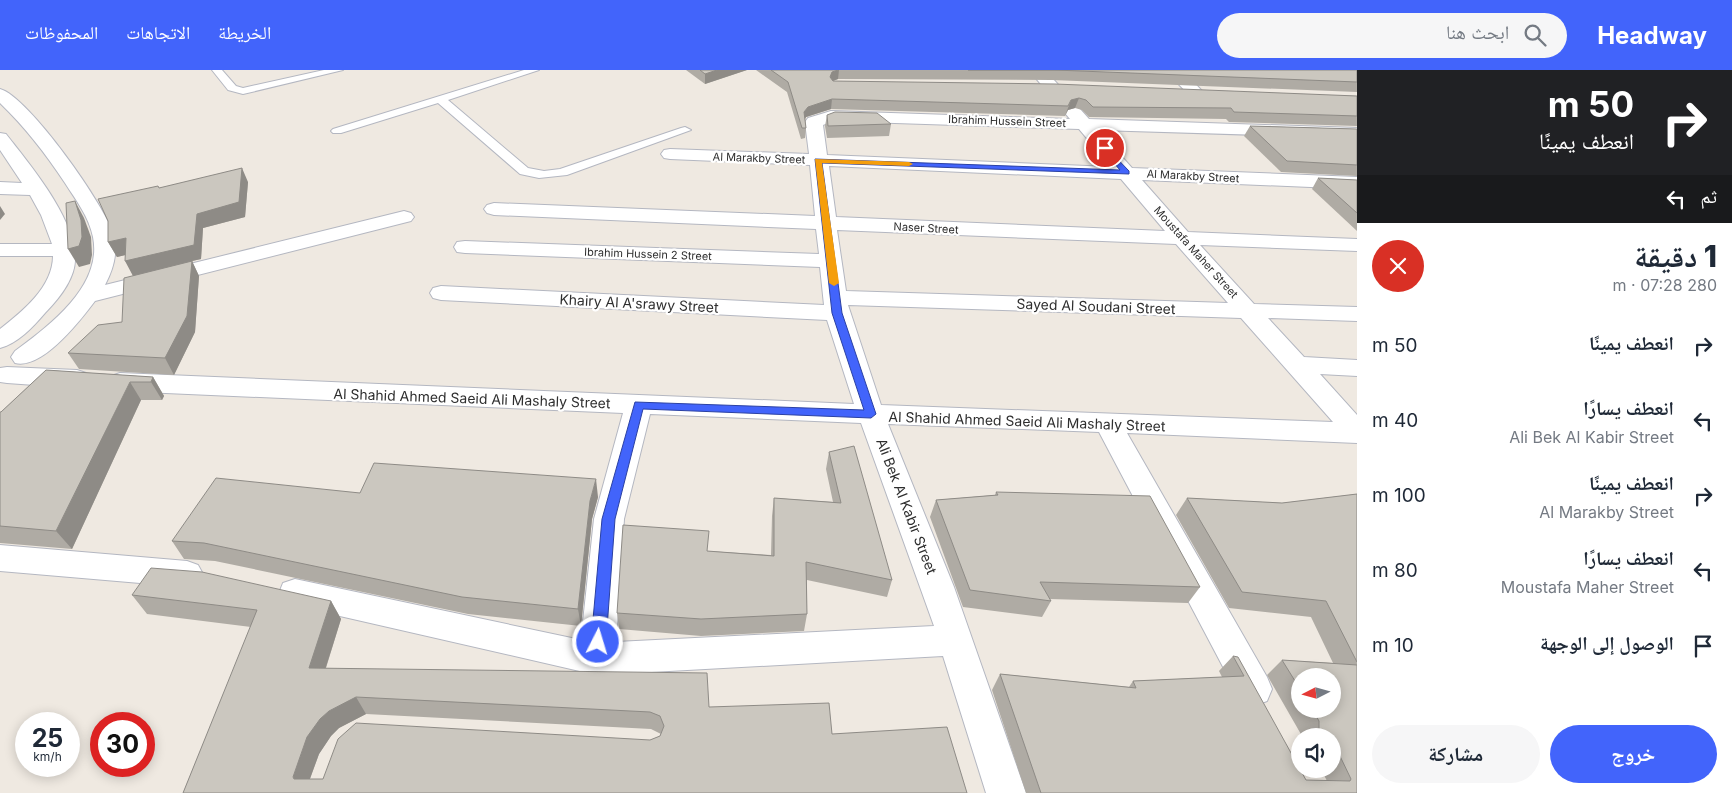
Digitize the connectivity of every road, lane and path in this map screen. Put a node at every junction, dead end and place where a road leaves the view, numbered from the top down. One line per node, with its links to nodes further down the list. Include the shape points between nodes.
1 (217, 70): 2 (lane, via 232,88 243,91)
2 (338, 70)
3 (534, 70): 10 (lane)
4 (1173, 70): 7 (street)
5 (1048, 83): 11 (street, Moustafa Maher Street)
6 (1177, 92): 7 (street)
7 (1196, 93): 9 (street)
8 (0, 94): 33 (street, via 54,151 101,227 105,247 100,270)
9 (1215, 94)
10 (440, 99): 13 (lane, via 524,171 534,175 563,172); 14 (lane)
11 (1083, 124): 12 (street, Ibrahim Hussein Street, via 832,116 814,122); 15 (street, Ibrahim Hussein Street); 19 (street, Moustafa Maher Street)
12 (813, 127): 18 (street, Ali Bek Al Kabir Street)
13 (685, 130)
14 (338, 131)
15 (1357, 133)
16 (0, 138): 22 (street)
17 (670, 154): 18 (street, Al Marakby Street)
18 (818, 160): 19 (street, Al Marakby Street); 25 (street, Ali Bek Al Kabir Street)
19 (1126, 173): 20 (street, Al Marakby Street); 26 (street, Moustafa Maher Street)
20 (1357, 183)
21 (0, 188): 22 (street)
22 (36, 189): 30 (street, via 54,218)
23 (494, 209): 25 (street, Naser Street)
24 (404, 216): 33 (street)
25 (827, 223): 26 (street, Naser Street); 31 (street, Ali Bek Al Kabir Street)
26 (1183, 239): 27 (street, Naser Street); 35 (street, Moustafa Maher Street)
27 (1357, 245)
28 (465, 246): 31 (street, Ibrahim Hussein 2 Street)
29 (0, 250): 30 (street)
30 (64, 250): 37 (street, via 64,262 51,289 30,316)
31 (831, 261): 34 (street, Ali Bek Al Kabir Street)
32 (441, 293): 34 (street, Khairy Al A'srawy Street)
33 (87, 296): 41 (street, via 63,326)
34 (836, 305): 35 (street, Sayed Al Soudani Street); 43 (street, Ali Bek Al Kabir Street)
35 (1248, 311): 36 (street, Sayed Al Soudani Street); 39 (street, Moustafa Maher Street)
36 (1357, 314)
37 (0, 340)
38 (0, 345): 41 (street, via 16,346 22,350)
39 (1298, 365): 40 (street); 45 (street, Moustafa Maher Street)
40 (1357, 368)
41 (10, 370): 42 (street, Al Shahid Ahmed Saeid Ali Mashaly Street, via 199,387)
42 (638, 405): 43 (street, Al Shahid Ahmed Saeid Ali Mashaly Street); 50 (street, via 609,519)
43 (871, 414): 44 (street, Al Shahid Ahmed Saeid Ali Mashaly Street); 49 (street, Ali Bek Al Kabir Street)
44 (1108, 424): 45 (street, Al Shahid Ahmed Saeid Ali Mashaly Street); 51 (street)
45 (1357, 432)
46 (0, 558): 47 (street)
47 (215, 576)
48 (262, 586): 50 (street)
49 (956, 640): 50 (street); 52 (street, Ali Bek Al Kabir Street)
50 (597, 659)
51 (1269, 716)
52 (1006, 793)

